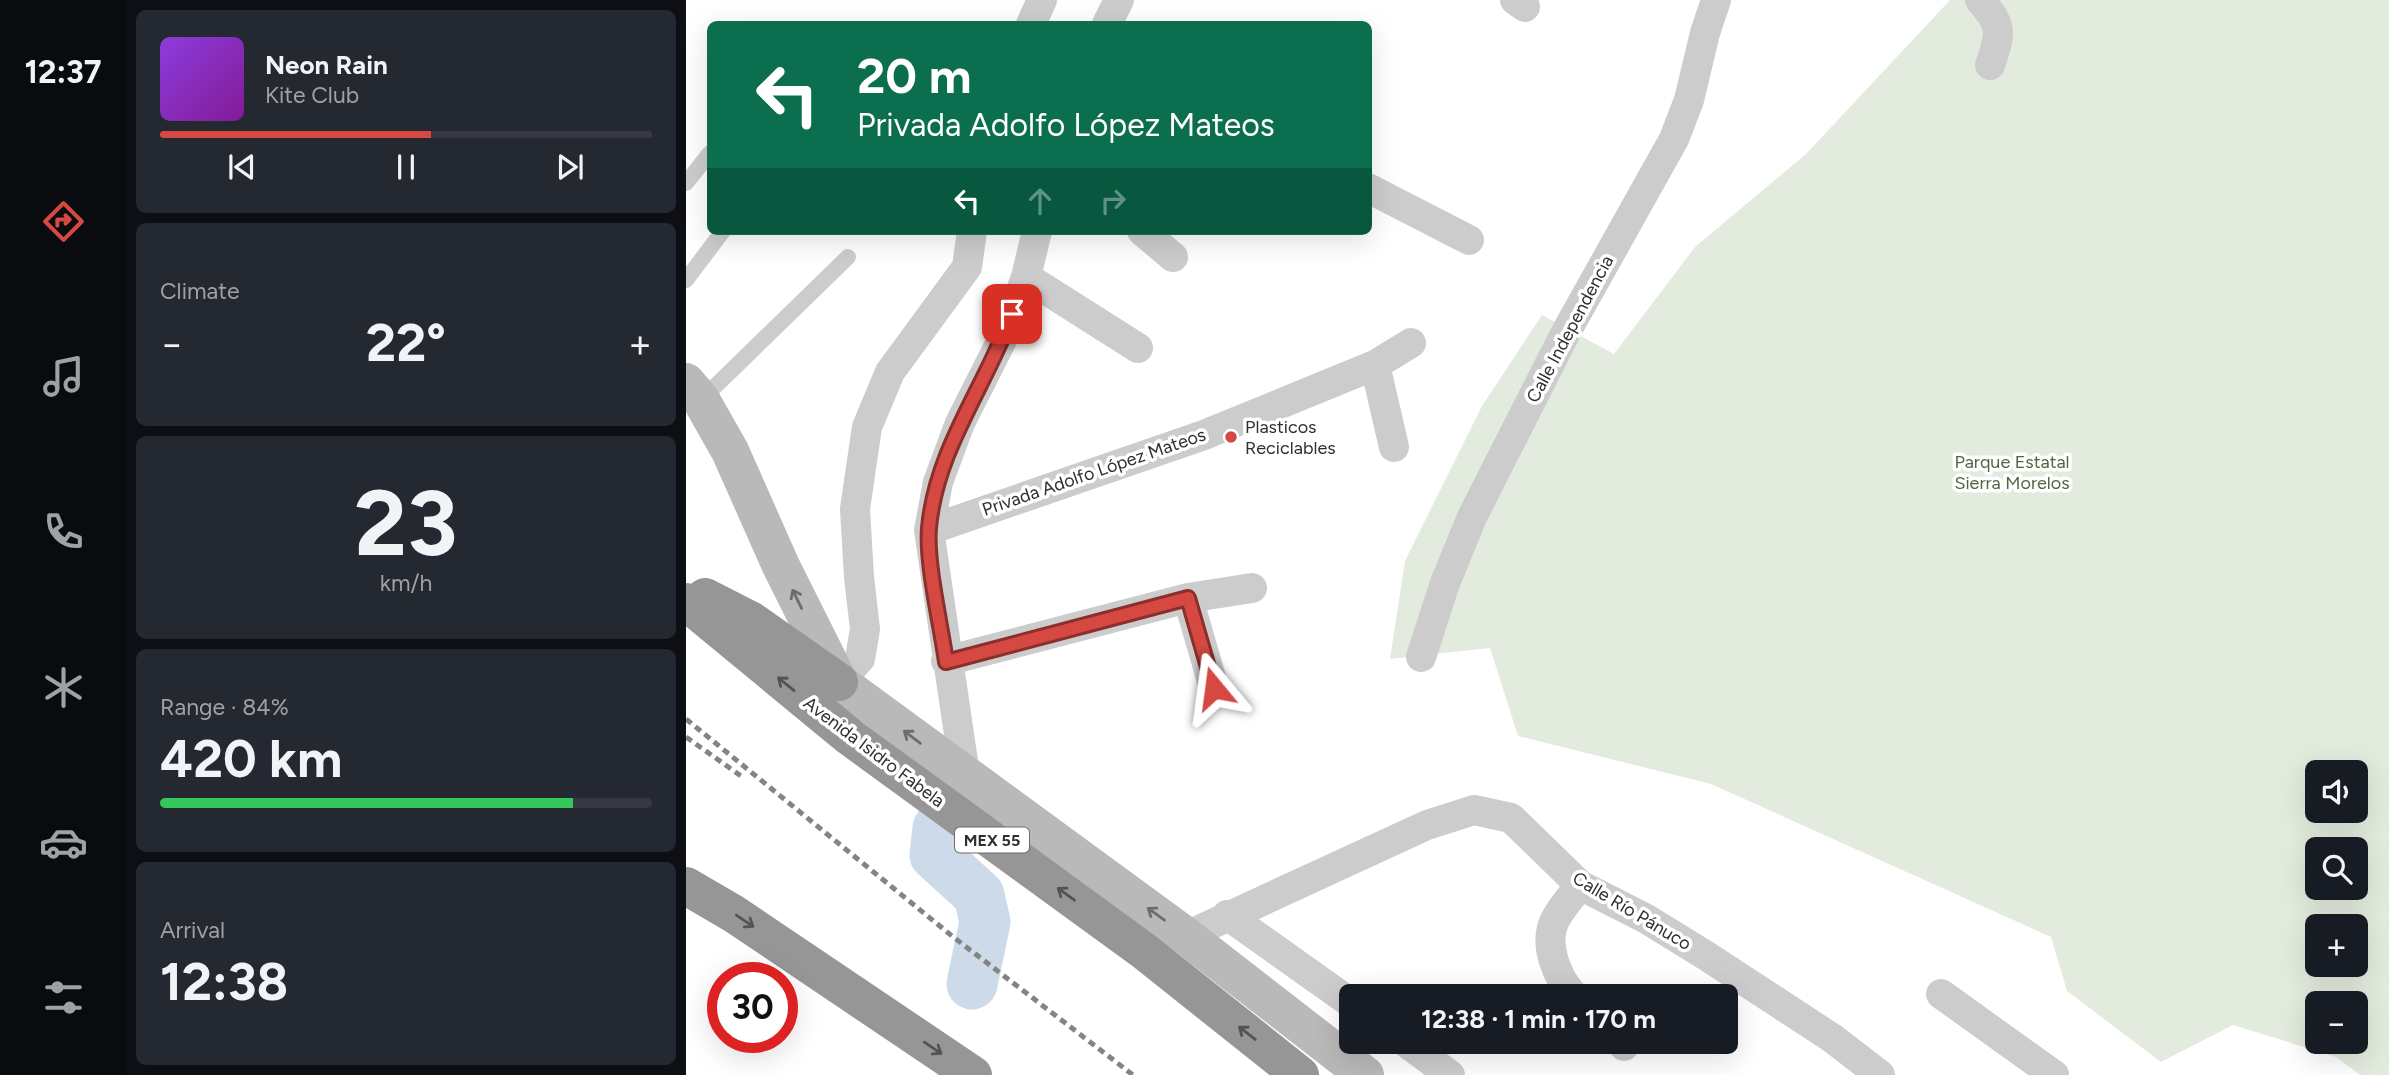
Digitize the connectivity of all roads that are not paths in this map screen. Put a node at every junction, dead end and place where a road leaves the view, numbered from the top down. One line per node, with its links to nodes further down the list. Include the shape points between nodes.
1 (1042, 0): 4 (street)
2 (1716, 0): 28 (street, Calle Independencia, via 1674,139 1566,332 1472,517)
3 (1980, 0): 5 (street, via 2000,27)
4 (1032, 21)
5 (1990, 65)
6 (707, 157): 7 (lane)
7 (686, 183)
8 (1372, 190): 13 (street)
9 (719, 235): 16 (lane)
10 (971, 235): 30 (street, via 967,267 890,372 867,427 855,509 865,629 860,659)
11 (1036, 235): 17 (street)
12 (1147, 235): 15 (street)
13 (1469, 240)
14 (848, 257): 21 (lane)
15 (1173, 257)
16 (689, 268)
17 (1026, 277): 19 (street); 23 (street, via 1006,332 960,423 937,482)
18 (1411, 343): 20 (street, Privada Adolfo López Mateos)
19 (1138, 348)
20 (1375, 365): 22 (street); 23 (street, Privada Adolfo López Mateos, via 1204,435)
21 (694, 391): 30 (main road, MEX 55, one-way to 21, via 730,451)
22 (1394, 447)
23 (929, 530): 29 (street)
24 (686, 588): 30 (highway, via 752,621)
25 (1251, 588): 26 (street)
26 (1188, 598): 29 (street); 31 (street)
27 (686, 602): 42 (highway, Avenida Isidro Fabela / MEX 55, one-way to 27, via 1144,951 850,737)
28 (1421, 657)
29 (946, 662): 32 (street)
30 (839, 682): 32 (main road, Avenida Isidro Fabela / MEX 55, one-way to 30)
31 (1214, 688)
32 (965, 775): 36 (main road, Avenida Isidro Fabela / MEX 55, one-way to 32)
33 (1580, 884): 35 (street, Calle Río Pánuco, via 1511,818 1474,810 1427,825); 37 (street, via 1554,922 1549,942); 45 (street, Calle Río Pánuco, via 1705,955)
34 (686, 886): 41 (highway, one-way to 41)
35 (1227, 915): 36 (street, Calle Río Pánuco); 38 (street)
36 (1186, 936): 43 (main road, Avenida Isidro Fabela / MEX 55)
37 (1567, 984)
38 (1339, 994)
39 (1941, 994): 46 (street)
40 (1422, 1054): 44 (street)
41 (973, 1075)
42 (1300, 1075)
43 (1365, 1075)
44 (1451, 1075)
45 (1880, 1075)
46 (2054, 1075)

